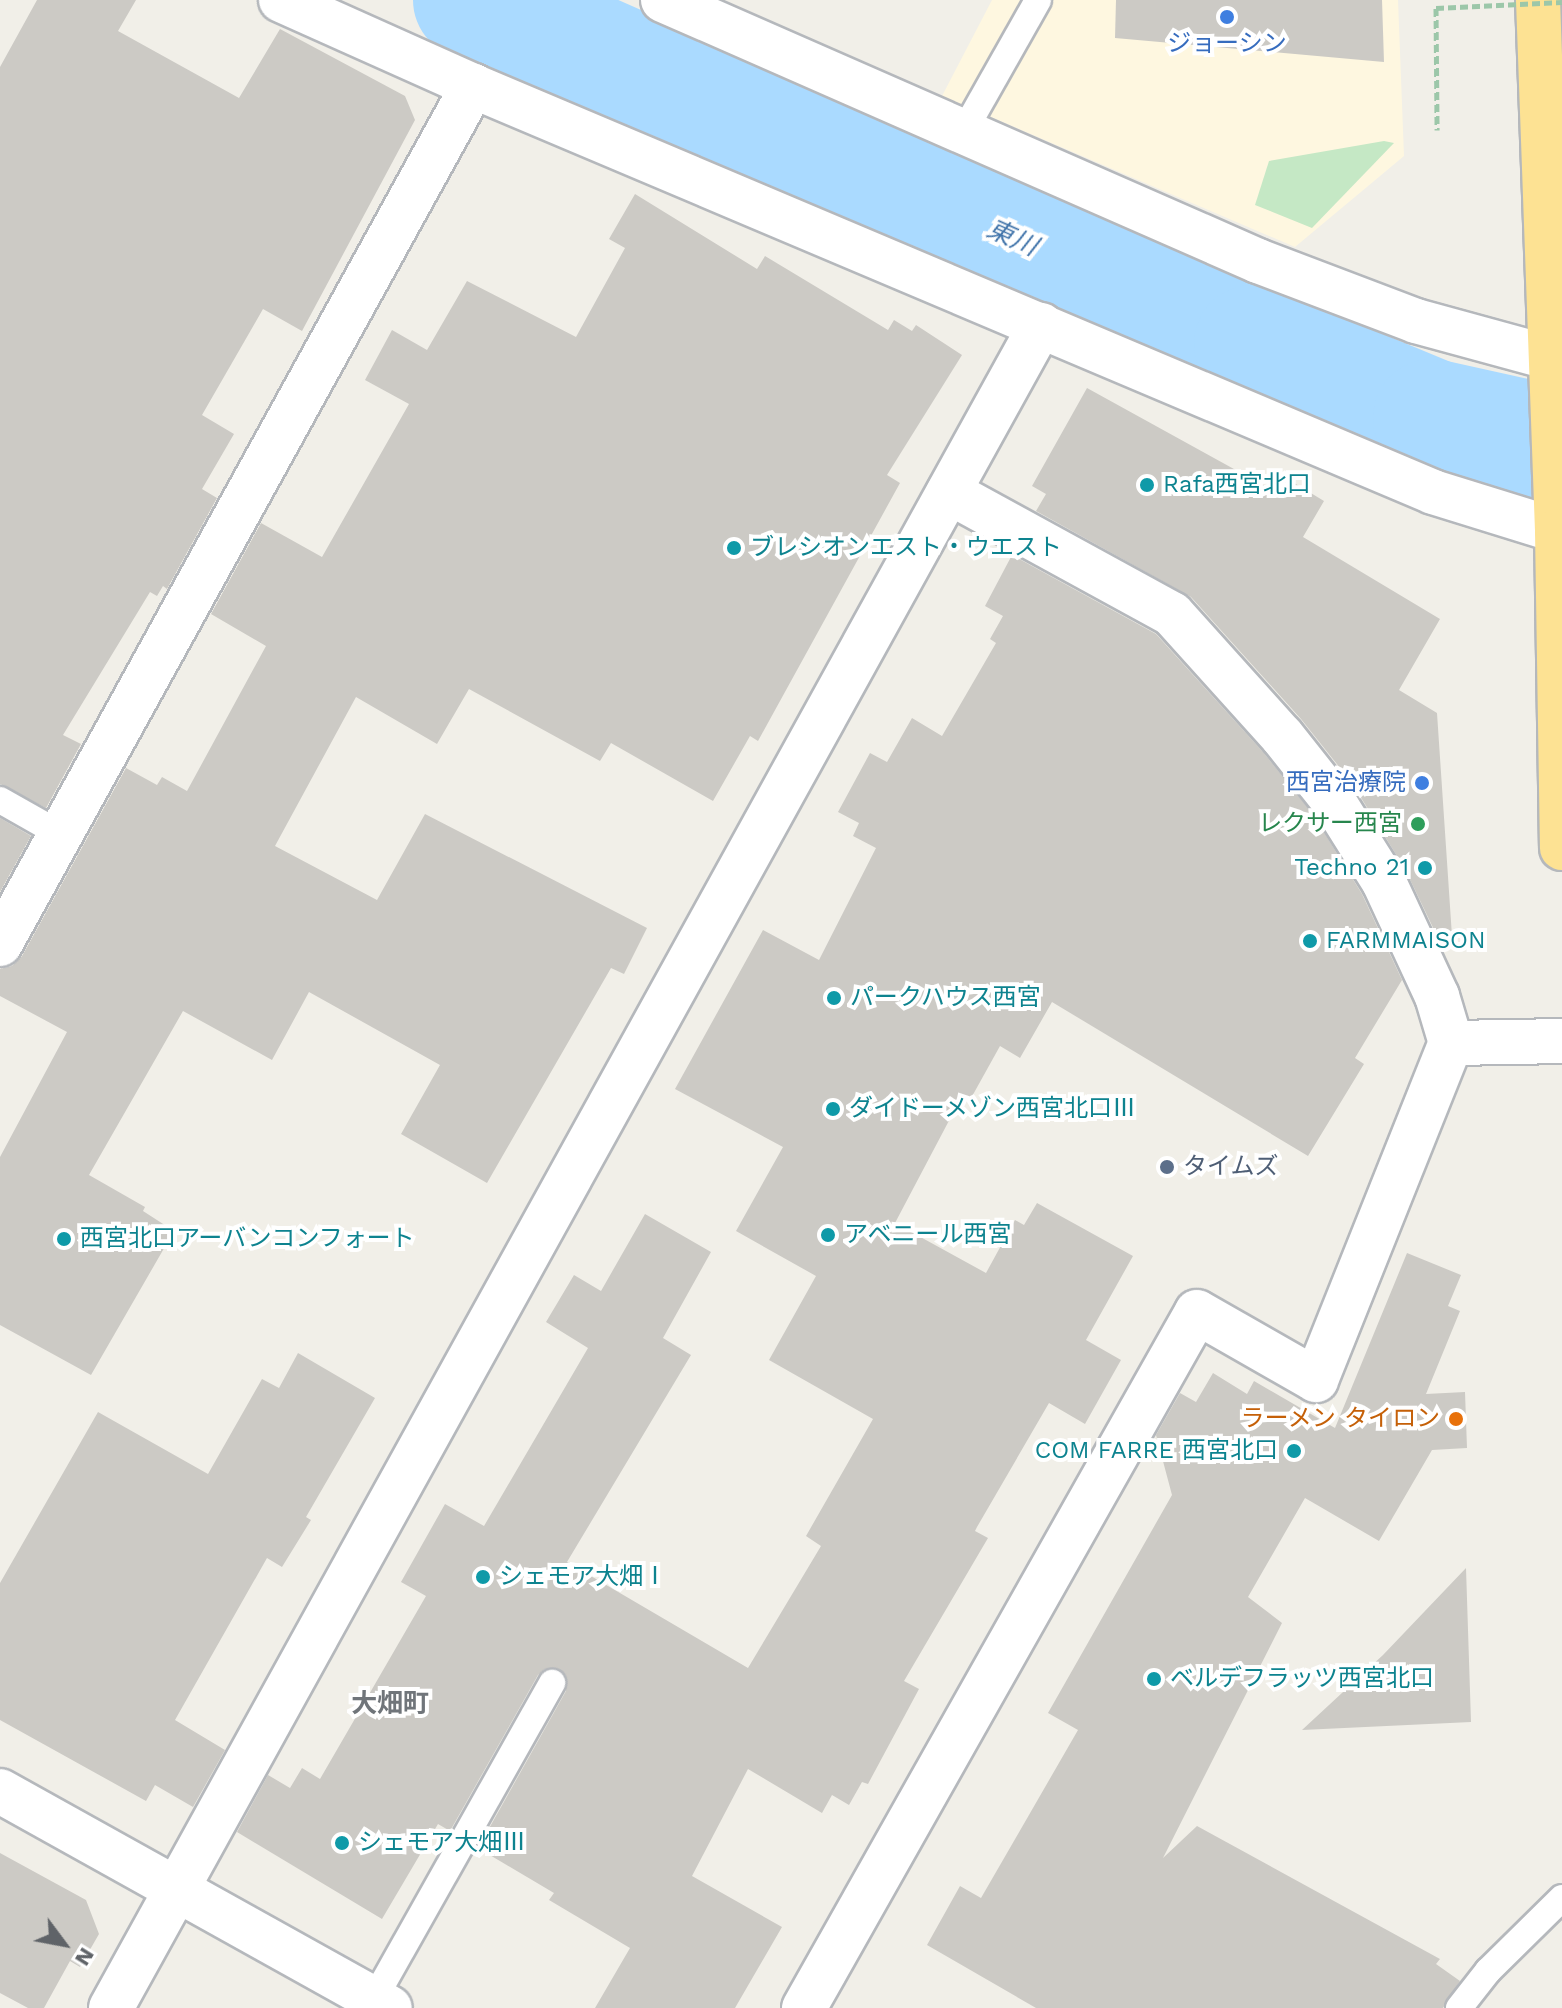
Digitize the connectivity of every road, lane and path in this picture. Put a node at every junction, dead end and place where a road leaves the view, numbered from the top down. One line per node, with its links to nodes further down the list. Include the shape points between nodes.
1 (281, 0): 6 (street)
2 (663, 0): 8 (street)
3 (1038, 0): 8 (lane)
4 (1538, 0): 10 (highway)
5 (1562, 2): 7 (path, bridge, via 1436,8)
6 (473, 86): 9 (street); 14 (street)
7 (1437, 130)
8 (964, 131): 10 (street, via 1258,261)
9 (1041, 325): 11 (street); 12 (street, via 1433,492)
10 (1554, 369): 12 (highway)
11 (949, 492): 18 (street, via 1172,614 1332,799 1384,882 1437,996); 21 (street)
12 (1558, 524): 15 (highway)
13 (0, 800): 14 (lane)
14 (60, 834): 16 (street)
15 (1562, 848)
16 (0, 944)
17 (1562, 1041): 18 (street)
18 (1451, 1043): 25 (street, via 1316,1380 1197,1312)
19 (552, 1683): 23 (lane)
20 (0, 1791): 21 (street)
21 (176, 1890): 23 (street); 24 (street)
22 (1562, 1898): 26 (lane, via 1488,1971)
23 (382, 2003)
24 (111, 2008)
25 (804, 2008)
26 (1459, 2008)

